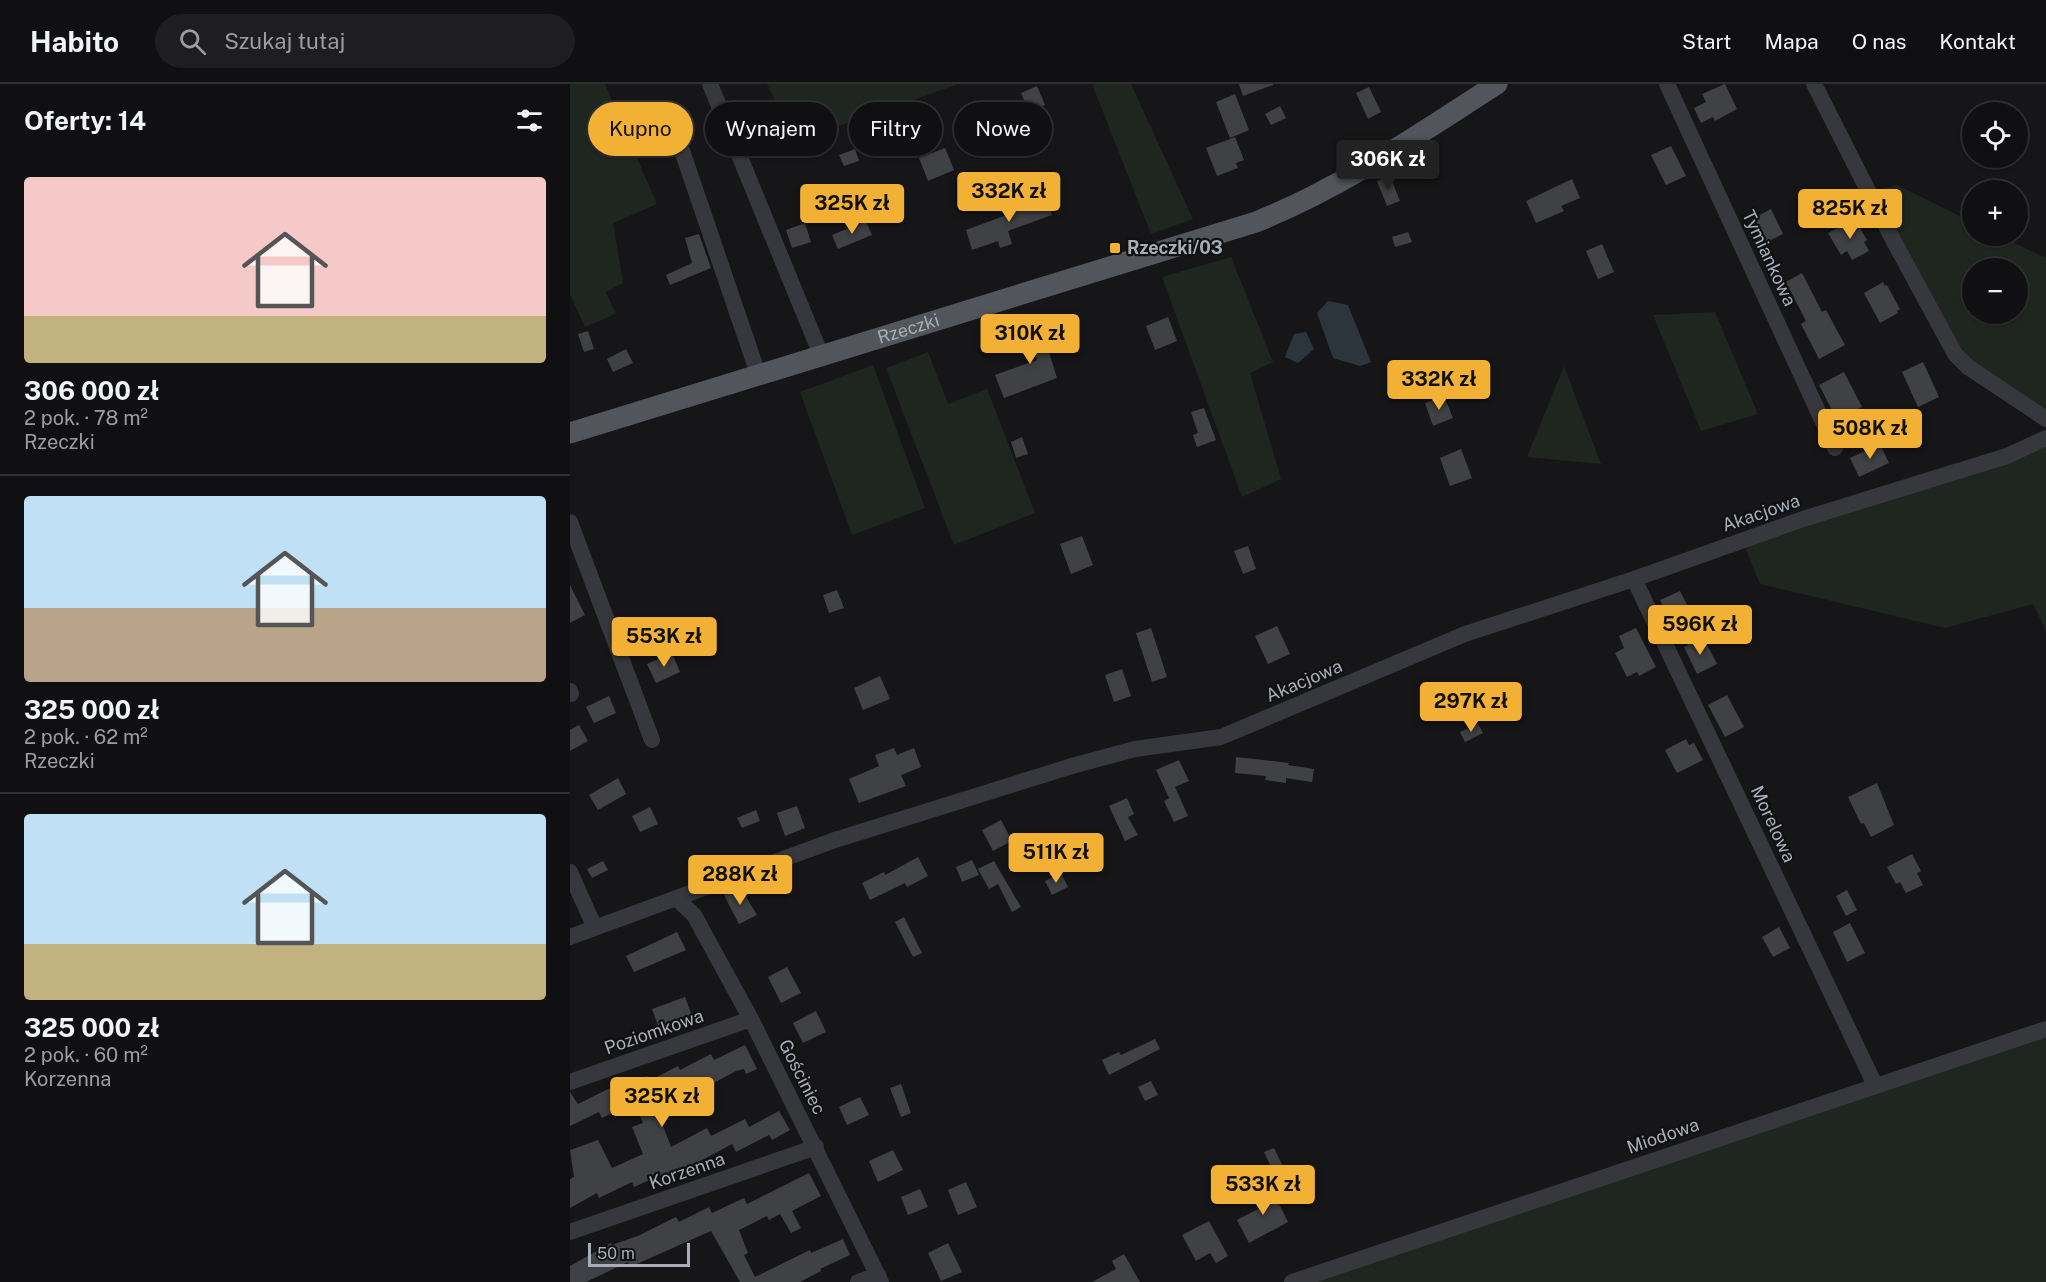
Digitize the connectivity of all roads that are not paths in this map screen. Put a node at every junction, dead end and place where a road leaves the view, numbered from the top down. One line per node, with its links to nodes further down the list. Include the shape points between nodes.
1 (710, 84): 6 (street)
2 (1497, 84): 6 (main road, Rzeczki, via 1361,170 1294,207 1190,244)
3 (1667, 84): 11 (street, Tymiankowa)
4 (1814, 84): 8 (street, via 1955,354 1968,367)
5 (684, 156): 7 (street)
6 (821, 355): 7 (main road, Rzeczki)
7 (758, 374): 9 (main road, Rzeczki)
8 (2046, 419)
9 (570, 433)
10 (2046, 438): 13 (street, Akacjowa, via 2007,456 1803,519)
11 (1835, 448)
12 (570, 522): 14 (street)
13 (1634, 579): 16 (street, Akacjowa, via 1465,634 1221,736 1135,749 1072,766 835,840); 22 (street, Morelowa)
14 (652, 740)
15 (570, 872): 17 (street)
16 (676, 898): 17 (street, Akacjowa); 19 (street, Gościniec, via 694,915)
17 (595, 928): 18 (street, Akacjowa)
18 (570, 937)
19 (751, 1019): 21 (street, Poziomkowa); 23 (street, Gościniec)
20 (2046, 1029): 22 (street, Miodowa)
21 (570, 1082)
22 (1875, 1085): 27 (street, Miodowa)
23 (816, 1148): 24 (street, Korzenna); 25 (street, Gościniec)
24 (570, 1232)
25 (880, 1279): 26 (street)
26 (858, 1282)
27 (1292, 1282)

